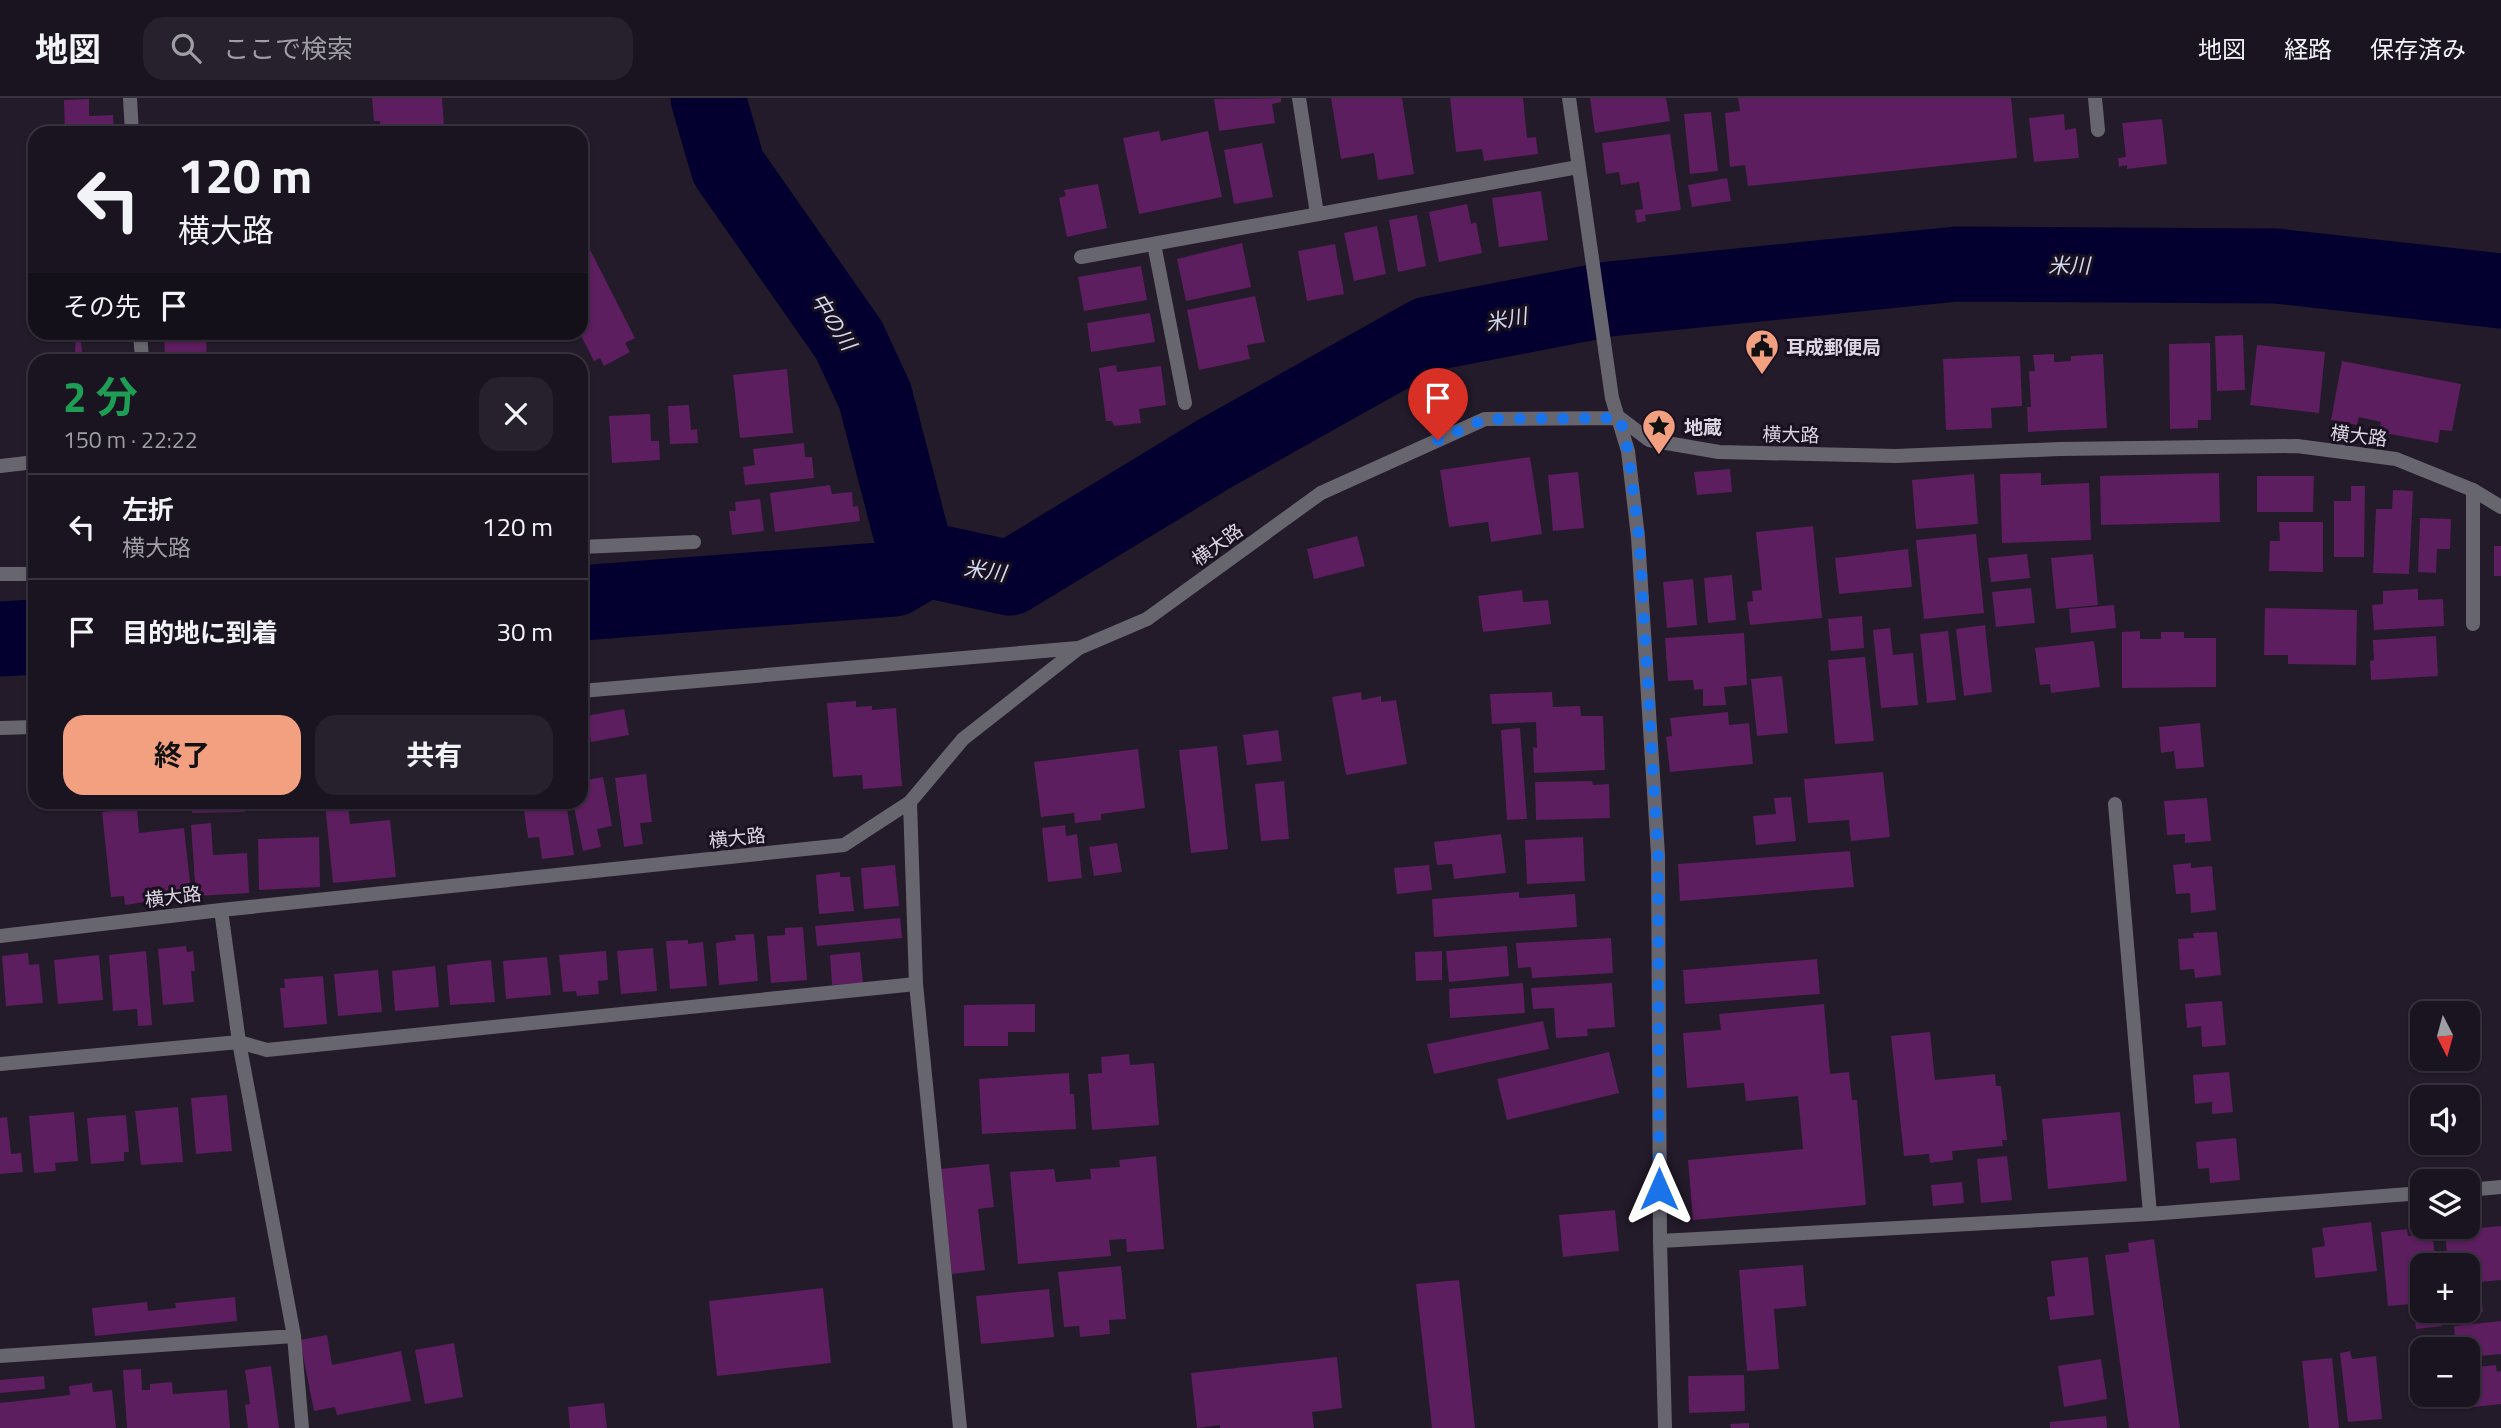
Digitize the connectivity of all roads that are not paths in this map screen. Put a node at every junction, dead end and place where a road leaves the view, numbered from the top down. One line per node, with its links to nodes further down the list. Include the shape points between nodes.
1 (130, 98): 5 (street)
2 (1300, 98): 8 (street)
3 (1569, 98): 7 (street)
4 (2095, 98): 6 (street)
5 (132, 126)
6 (2098, 130)
7 (1578, 167): 8 (street); 12 (street, via 1612,398)
8 (1317, 214): 9 (street)
9 (1154, 244): 10 (street); 11 (street)
10 (1081, 257)
11 (1185, 403)
12 (1620, 418): 15 (street, 横大路, via 1649,440 1719,452 1896,456 2297,446 2396,459); 22 (street, 横大路, via 1485,419 1321,493 1147,619); 37 (street, via 1639,537 1658,855)
13 (28, 463): 14 (street)
14 (0, 466)
15 (2473, 490): 16 (street, 横大路); 21 (street)
16 (2501, 507)
17 (694, 542): 18 (street)
18 (588, 547)
19 (0, 574): 20 (street)
20 (28, 574)
21 (2473, 624)
22 (1079, 648): 23 (street); 26 (street, 横大路, via 963,739)
23 (588, 690)
24 (28, 727): 25 (street)
25 (0, 728)
26 (910, 802): 28 (street, 横大路, via 844,845); 30 (street)
27 (2115, 804): 36 (street)
28 (222, 910): 29 (street, 横大路); 31 (street)
29 (0, 936)
30 (916, 984): 31 (street, via 267,1050); 41 (street)
31 (239, 1042): 32 (street); 38 (street)
32 (0, 1064)
33 (2501, 1188): 34 (street)
34 (2480, 1189)
35 (2410, 1194): 36 (street)
36 (2150, 1214): 37 (street)
37 (1660, 1241): 42 (street)
38 (294, 1336): 39 (street); 40 (street)
39 (0, 1356)
40 (302, 1428)
41 (960, 1428)
42 (1665, 1428)

